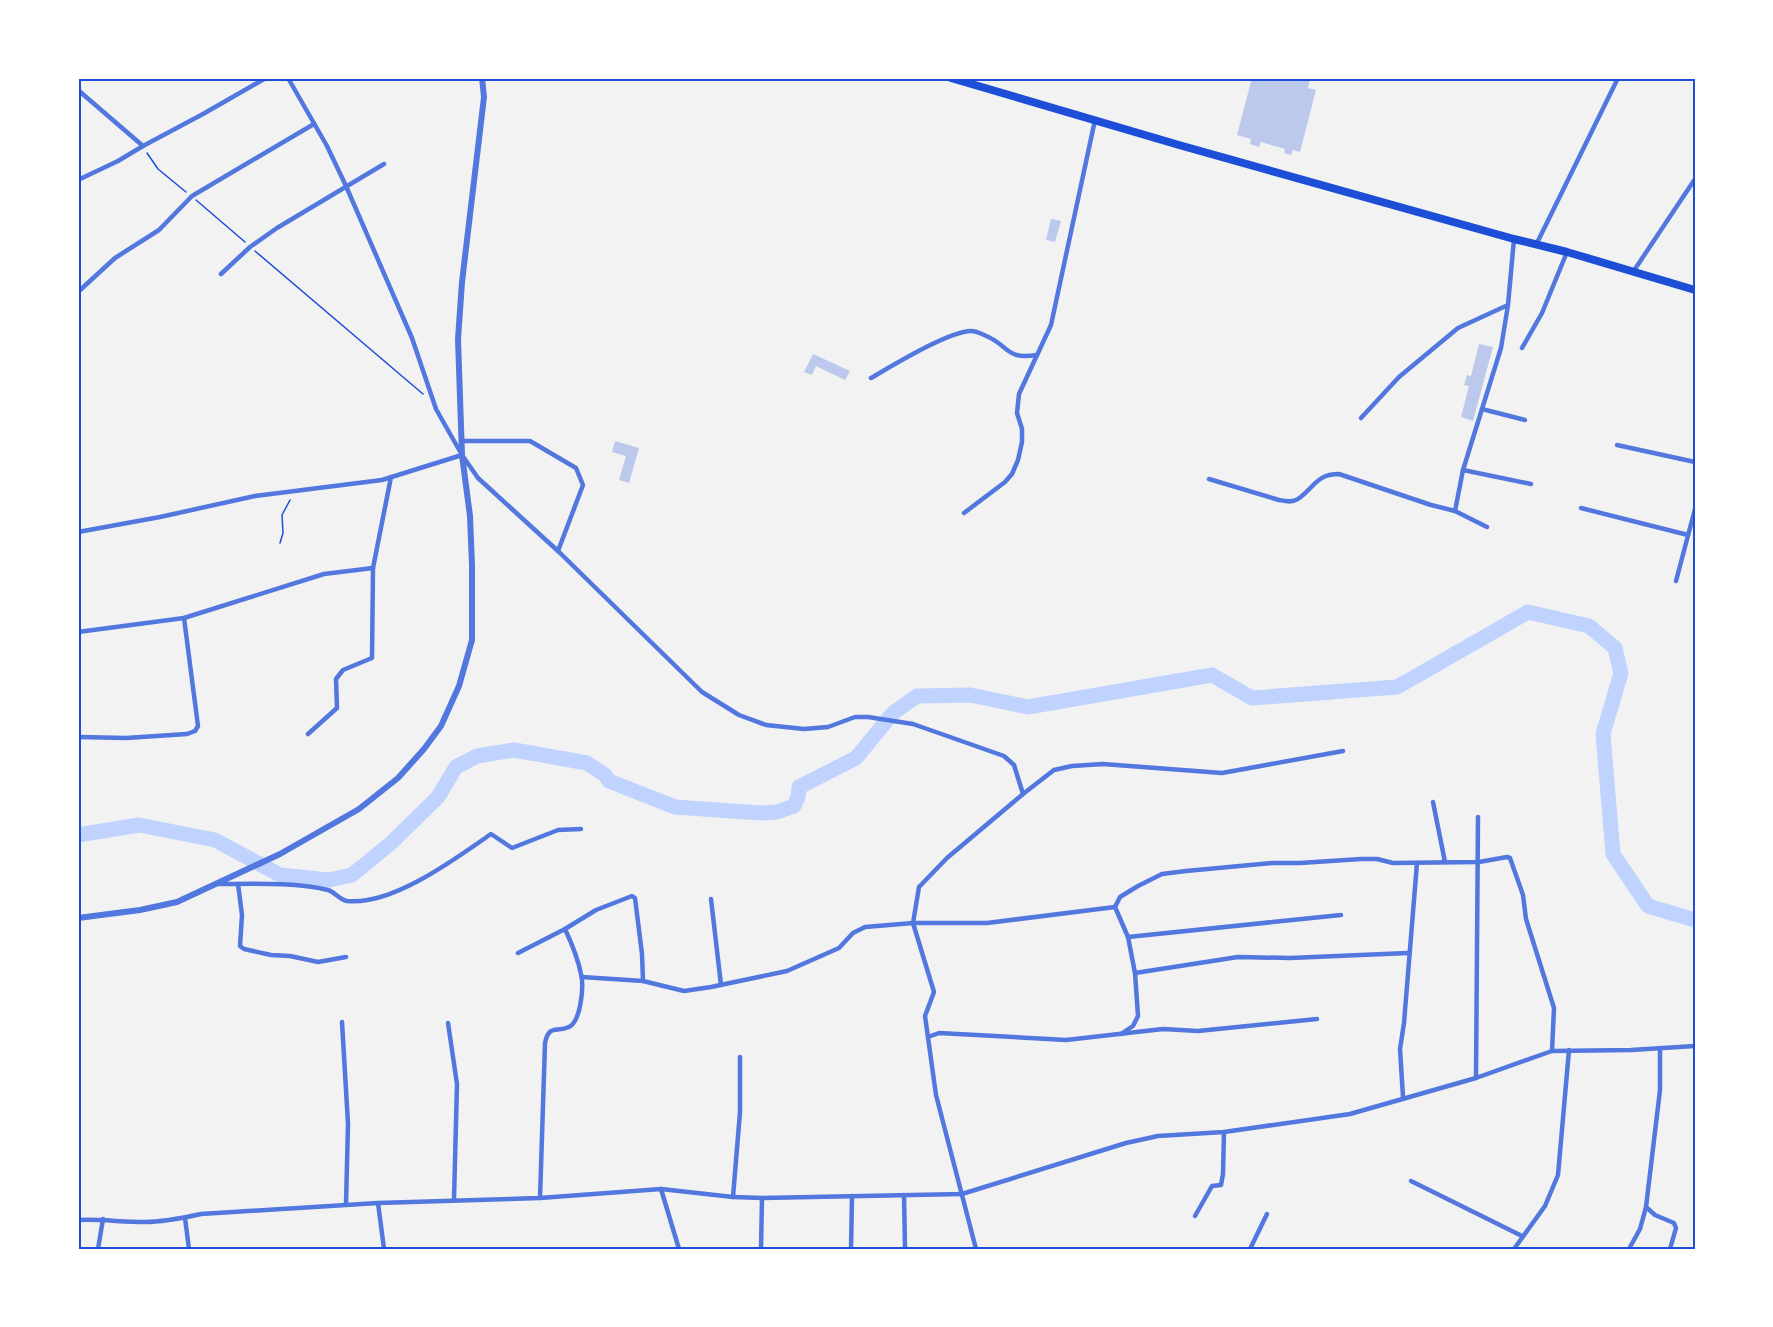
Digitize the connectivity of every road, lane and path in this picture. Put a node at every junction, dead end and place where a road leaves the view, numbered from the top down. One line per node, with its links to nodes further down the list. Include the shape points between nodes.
1 (266, 78): 9 (street)
2 (288, 78): 8 (street)
3 (482, 78): 31 (street, via 484,97 458,339)
4 (951, 78): 7 (main road)
5 (1618, 78): 16 (street)
6 (78, 90): 9 (street)
7 (1095, 120): 15 (main road); 25 (street, via 1051,325)
8 (314, 124): 13 (street); 14 (street)
9 (143, 146): 12 (street); 14 (path, via 158,170)
10 (384, 164): 13 (street)
11 (1695, 178): 19 (street)
12 (78, 180)
13 (346, 186): 17 (street); 27 (street, via 412,339)
14 (192, 196): 17 (path); 22 (street, via 159,230 115,258)
15 (1514, 239): 16 (main road); 23 (street)
16 (1536, 245): 18 (main road)
17 (250, 247): 20 (street); 27 (path)
18 (1567, 252): 19 (main road); 24 (street, via 1542,313)
19 (1633, 272): 21 (main road)
20 (221, 274)
21 (1695, 290)
22 (78, 292)
23 (1508, 305): 28 (street, via 1501,348); 29 (street, via 1458,328 1399,377)
24 (1522, 348)
25 (1037, 355): 26 (street, via 1016,356 988,336 972,331 920,351); 43 (street, via 1016,406 1022,442 1012,474)
26 (871, 378)
27 (433, 402): 33 (street)
28 (1482, 409): 30 (street); 35 (street)
29 (1360, 418)
30 (1525, 420)
31 (462, 441): 33 (street); 48 (street, via 530,441 576,468 583,485)
32 (1617, 445): 34 (street)
33 (462, 455): 36 (street); 48 (street, via 478,478); 63 (street, via 470,516 472,640 459,686 445,716 424,749 398,778 359,809 280,854)
34 (1695, 462)
35 (1463, 470): 38 (street); 42 (street)
36 (391, 477): 39 (street); 49 (street)
37 (1209, 479): 42 (street, via 1290,502 1298,500 1315,481 1339,474)
38 (1531, 484)
39 (295, 491): 45 (street); 47 (path, via 282,515)
40 (1581, 508): 46 (street)
41 (1695, 509): 46 (street)
42 (1455, 511): 44 (street)
43 (964, 513)
44 (1487, 527)
45 (78, 532)
46 (1688, 535): 50 (street)
47 (280, 543)
48 (558, 551): 56 (street, via 702,692 739,715 765,725 804,729 828,727 855,717 913,724 1004,756 1014,765)
49 (373, 567): 51 (street, via 324,574); 53 (street, via 372,658 343,670 336,678 337,708)
50 (1676, 581)
51 (184, 618): 52 (street); 54 (street, via 198,726 195,731 126,738)
52 (78, 633)
53 (308, 734)
54 (78, 737)
55 (1343, 751): 56 (street, via 1222,773 1103,764 1072,766 1054,770)
56 (1023, 794): 69 (street, via 947,858 920,887)
57 (1433, 802): 61 (street)
58 (1478, 817): 62 (street)
59 (581, 829): 64 (street, via 558,830 512,848 491,834 454,860 390,895 364,901 345,901 330,890)
60 (1416, 862): 61 (street); 66 (street, via 1361,859 1272,863 1162,874 1120,897); 73 (street)
61 (1445, 862): 62 (street)
62 (1479, 862): 87 (street, via 1510,858 1554,1008); 89 (street)
63 (216, 884): 64 (street); 68 (street, via 177,902)
64 (238, 884): 74 (street, via 240,946 244,950 318,962)
65 (711, 899): 78 (street)
66 (1114, 907): 69 (street, via 987,923); 71 (street)
67 (1341, 915): 71 (street)
68 (78, 918)
69 (913, 923): 78 (street, via 865,927 839,948 787,971); 83 (street, via 934,992 924,1016)
70 (565, 929): 72 (street); 76 (street); 77 (street, via 596,910 632,896 642,954)
71 (1128, 937): 75 (street)
72 (518, 953)
73 (1408, 953): 75 (street, via 1238,957); 90 (street, via 1400,1049)
74 (346, 957)
75 (1135, 973): 82 (street, via 1138,1016 1133,1026)
76 (582, 977): 77 (street); 101 (street, via 577,1020 571,1026 552,1030 545,1043)
77 (642, 981): 78 (street, via 684,991)
78 (721, 985)
79 (1317, 1019): 82 (street, via 1231,1029 1163,1029)
80 (342, 1022): 104 (street, via 348,1124)
81 (448, 1023): 102 (street, via 457,1084)
82 (1121, 1034): 83 (street, via 1066,1040 939,1034)
83 (928, 1037): 96 (street, via 936,1095)
84 (1695, 1046): 85 (street)
85 (1660, 1048): 86 (street); 105 (street, via 1660,1090)
86 (1569, 1050): 87 (street); 111 (street, via 1558,1175 1545,1206)
87 (1552, 1051): 89 (street)
88 (740, 1057): 99 (street)
89 (1476, 1078): 90 (street)
90 (1403, 1097): 91 (street, via 1350,1114)
91 (1224, 1132): 96 (street, via 1158,1136 1126,1143); 107 (street, via 1221,1185 1212,1186)
92 (78, 1140): 93 (street)
93 (78, 1167)
94 (1411, 1181): 111 (street)
95 (661, 1189): 99 (street); 101 (street); 115 (street)
96 (962, 1194): 97 (street); 119 (street)
97 (904, 1195): 98 (street); 118 (street)
98 (852, 1196): 100 (street); 117 (street)
99 (733, 1197): 100 (street)
100 (762, 1197): 116 (street)
101 (540, 1198): 102 (street)
102 (454, 1199): 103 (street)
103 (378, 1203): 104 (street); 114 (street)
104 (346, 1204): 108 (street, via 214,1212)
105 (1646, 1207): 122 (street); 123 (street, via 1674,1223)
106 (1267, 1214): 120 (street)
107 (1195, 1216)
108 (185, 1218): 109 (street, via 145,1222); 113 (street)
109 (103, 1219): 110 (street); 112 (street)
110 (78, 1220)
111 (1522, 1236): 121 (street)
112 (98, 1249)
113 (189, 1249)
114 (384, 1249)
115 (679, 1249)
116 (761, 1249)
117 (851, 1249)
118 (905, 1249)
119 (976, 1249)
120 (1250, 1249)
121 (1514, 1249)
122 (1629, 1249)
123 (1670, 1249)

